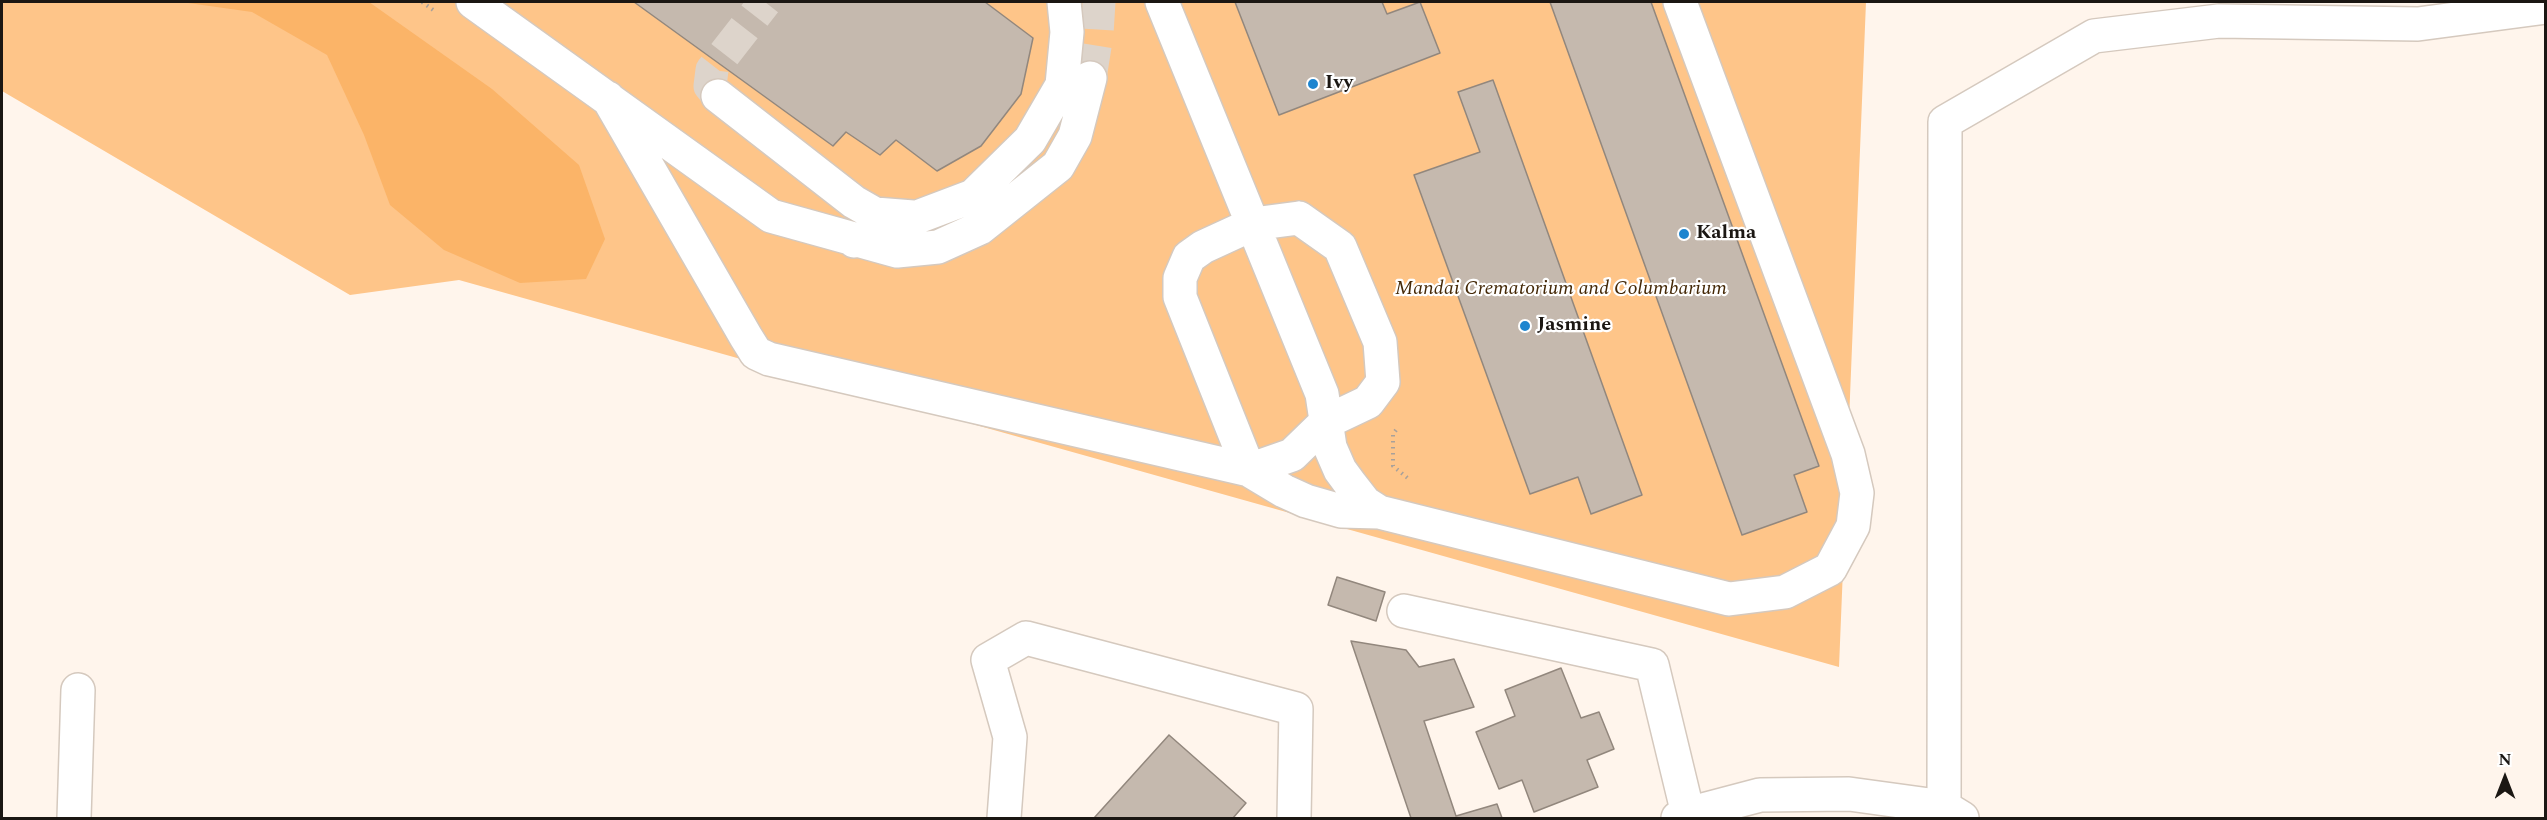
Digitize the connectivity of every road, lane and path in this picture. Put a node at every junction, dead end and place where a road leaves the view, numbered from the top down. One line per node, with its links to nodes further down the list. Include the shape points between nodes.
1 (472, 2): 8 (lane)
2 (1064, 2): 9 (lane, via 1067,32 1062,85 1030,140 973,196)
3 (1162, 2): 10 (lane)
4 (1680, 2): 14 (lane, via 1848,454 1857,493 1853,526 1830,569 1785,592 1729,598)
5 (2546, 7): 18 (lane, via 2418,24 2219,21 2094,36 1945,122)
6 (1089, 78): 11 (lane, via 1075,135 1058,166 980,228 938,247 897,251)
7 (718, 96): 9 (lane, via 854,202 875,214)
8 (608, 98): 11 (lane, via 771,216); 13 (lane, via 756,352 769,359)
9 (918, 217): 11 (lane)
10 (1253, 224): 12 (lane, via 1322,394); 12 (lane, via 1299,218 1340,247 1380,342 1383,381 1368,402); 13 (lane, via 1189,257 1180,278 1180,297)
11 (854, 241)
12 (1326, 422): 13 (lane, via 1292,455); 14 (lane, via 1330,447 1340,470 1365,503)
13 (1249, 470): 14 (lane, via 1306,501 1341,511)
14 (1379, 512)
15 (1404, 611): 19 (lane, via 1652,664)
16 (78, 690): 20 (lane)
17 (1287, 812): 21 (lane, via 1296,709 1026,638 988,660 1010,737)
18 (1954, 813): 19 (lane, via 1849,794 1760,795)
19 (1683, 816)
20 (74, 819)
21 (1004, 819)

